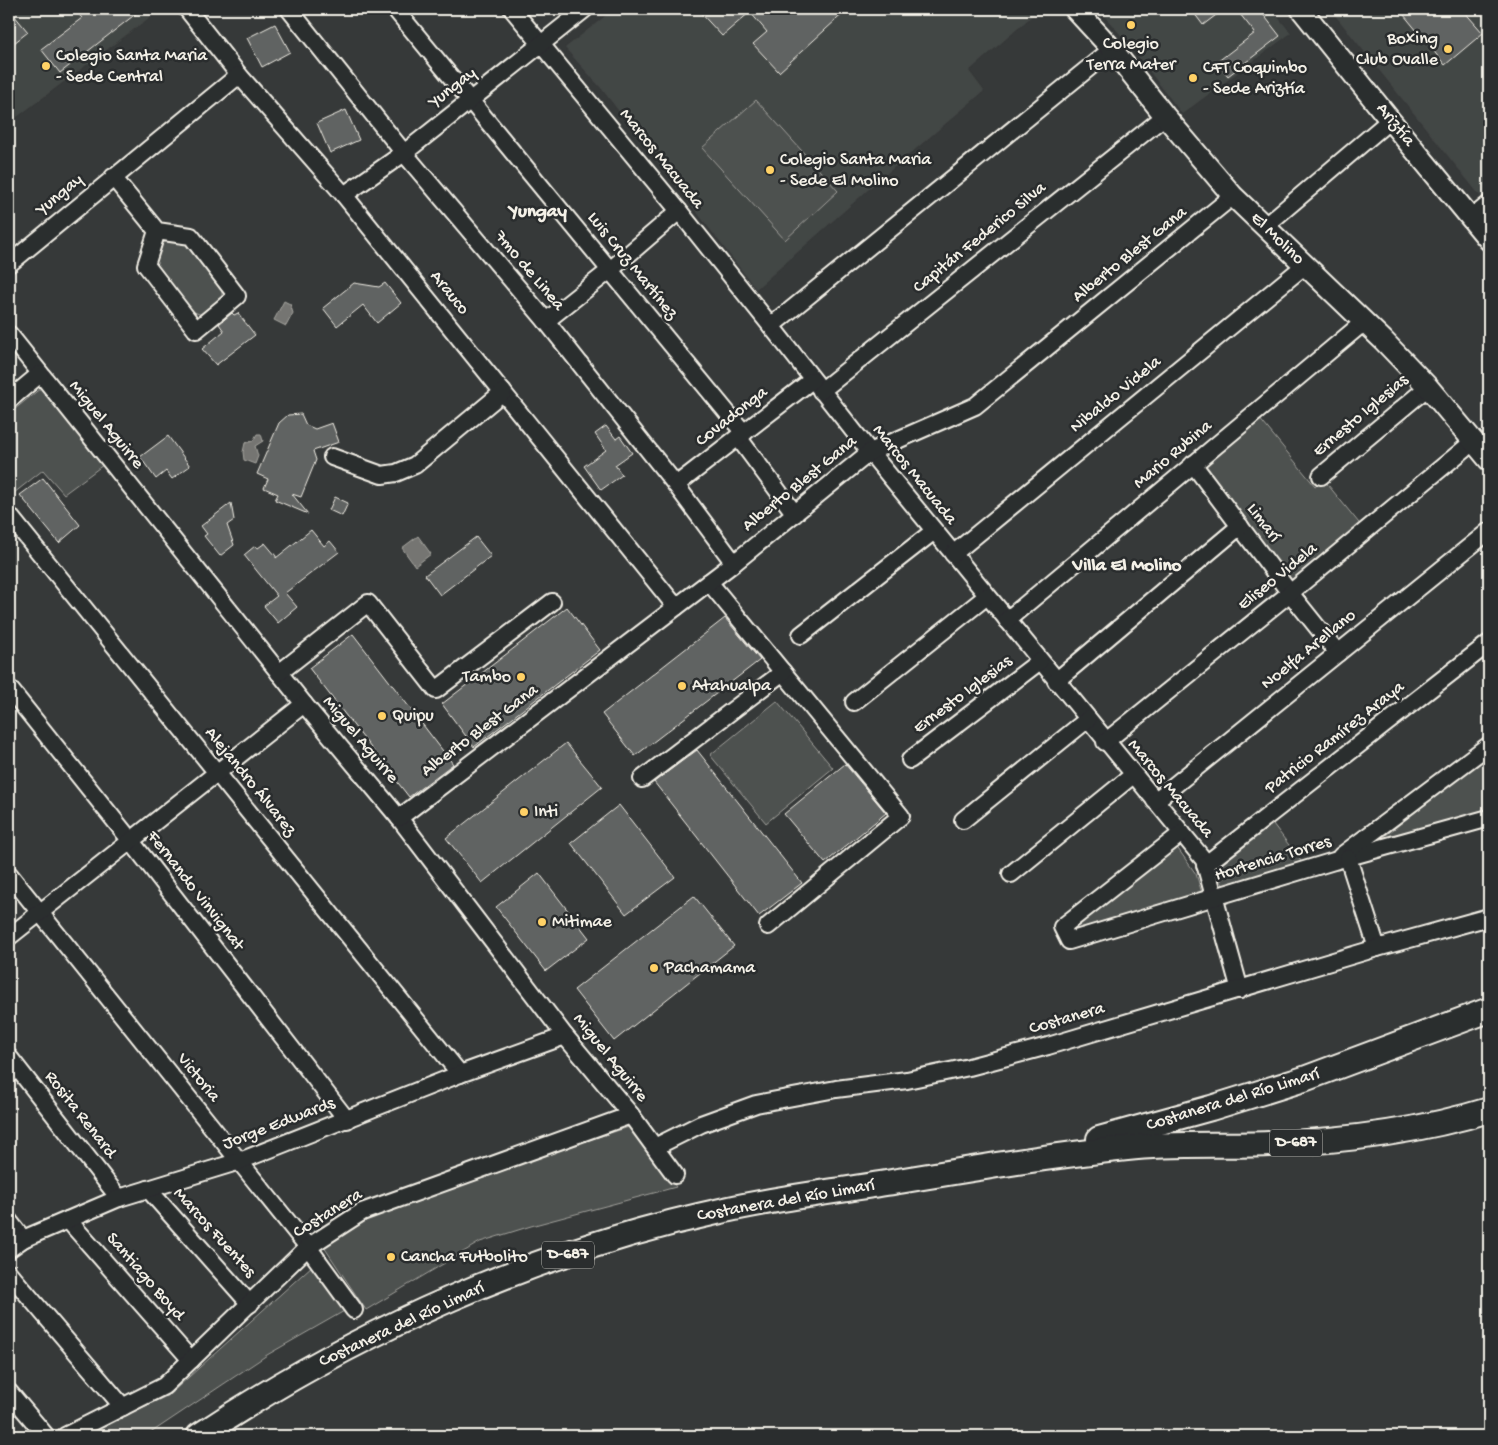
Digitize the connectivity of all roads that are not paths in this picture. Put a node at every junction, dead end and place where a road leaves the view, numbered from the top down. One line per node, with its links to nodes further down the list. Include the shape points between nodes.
1 (187, 9): 10 (street, Arauco)
2 (289, 9): 14 (street, 7mo de Linea)
3 (395, 9): 11 (street, Luis Cruz Martínez)
4 (512, 9): 8 (street, Marcos Macuada)
5 (585, 9): 8 (street, Yungay)
6 (1075, 9): 9 (main road, El Molino)
7 (1301, 9): 13 (main road, Ariztía)
8 (541, 45): 11 (street, Yungay); 19 (street, Marcos Macuada)
9 (1112, 49): 12 (main road, El Molino); 29 (street)
10 (239, 75): 15 (street, Yungay); 16 (street, Arauco)
11 (470, 99): 14 (street, Yungay); 26 (street, Luis Cruz Martínez)
12 (1165, 116): 17 (main road, El Molino); 32 (street, Capitán Federico Silva)
13 (1390, 120): 20 (main road, Ariztía); 21 (street)
14 (404, 153): 16 (street, Yungay); 27 (street, 7mo de Linea)
15 (113, 177): 22 (street); 24 (street, Yungay)
16 (344, 195): 34 (street, Arauco)
17 (1233, 196): 21 (main road, El Molino); 38 (street, Alberto Blest Gana, via 975,406)
18 (1489, 204): 20 (street)
19 (678, 211): 26 (street); 29 (street, Marcos Macuada)
20 (1472, 218): 23 (main road, Ariztía)
21 (1264, 226): 25 (main road, El Molino)
22 (157, 231): 22 (street, via 191,236 237,296 196,330 146,265)
23 (1489, 240)
24 (9, 264)
25 (1304, 266): 28 (main road, El Molino); 49 (street, Nibaldo Videla)
26 (609, 271): 27 (street); 36 (street, Luis Cruz Martínez)
27 (546, 321): 43 (street, 7mo de Linea)
28 (1364, 322): 33 (main road, El Molino); 41 (street, Mario Rubina)
29 (771, 326): 32 (street, Marcos Macuada)
30 (9, 334): 31 (street, Miguel Aguirre)
31 (40, 374): 35 (street); 62 (street, Miguel Aguirre)
32 (817, 385): 36 (street, Covadonga); 38 (street, Marcos Macuada)
33 (1428, 387): 37 (main road, El Molino); 42 (street, Ernesto Iglesias)
34 (503, 392): 39 (street, via 415,465 396,473 382,475); 55 (street, Arauco)
35 (9, 400)
36 (741, 435): 43 (street, Covadonga); 44 (street, Luis Cruz Martínez)
37 (1474, 441): 40 (main road, El Molino); 52 (street, Eliseo Videla)
38 (870, 452): 44 (street, Alberto Blest Gana); 47 (street, Marcos Macuada)
39 (332, 457)
40 (1489, 460)
41 (1193, 464): 46 (street, Limarí); 56 (street, Mario Rubina)
42 (1321, 476)
43 (676, 485): 50 (street, 7mo de Linea)
44 (795, 514): 50 (street, Alberto Blest Gana)
45 (9, 515): 71 (street, Alejandro Álvarez)
46 (1240, 526): 52 (street, Limarí); 63 (street)
47 (934, 531): 49 (street, Marcos Macuada); 57 (street)
48 (1489, 531): 59 (street, Noelfa Arellano)
49 (953, 554): 53 (street, Marcos Macuada)
50 (734, 563): 51 (street, Alberto Blest Gana)
51 (709, 582): 55 (street, Alberto Blest Gana); 61 (street)
52 (1290, 593): 59 (street, Limarí); 68 (street, Eliseo Videla)
53 (987, 596): 56 (street, Marcos Macuada); 65 (street)
54 (552, 602): 62 (street, via 436,690 368,603)
55 (676, 607): 75 (street, Alberto Blest Gana)
56 (1007, 620): 60 (street, Marcos Macuada)
57 (801, 635)
58 (1489, 643): 81 (street, Patricio Ramírez Araya)
59 (1338, 653): 74 (street, Noelfa Arellano)
60 (1040, 661): 63 (street, Marcos Macuada); 70 (street, Ernesto Iglesias)
61 (783, 672): 73 (street); 87 (street, via 901,816)
62 (279, 673): 66 (street, Miguel Aguirre)
63 (1056, 681): 67 (street, Marcos Macuada)
64 (9, 688): 79 (street, Fernando Vinvignat)
65 (854, 702)
66 (304, 704): 71 (street); 75 (street, Miguel Aguirre)
67 (1088, 719): 68 (street, Marcos Macuada); 77 (street)
68 (1105, 742): 72 (street, Marcos Macuada)
69 (1489, 745): 80 (street)
70 (910, 760)
71 (216, 773): 79 (street); 94 (street, Alejandro Álvarez)
72 (1133, 774): 74 (street, Marcos Macuada); 83 (street)
73 (642, 779)
74 (1155, 801): 78 (street, Marcos Macuada)
75 (399, 818): 92 (street, Miguel Aguirre)
76 (1489, 818): 80 (street, Hortencia Torres)
77 (963, 820)
78 (1182, 834): 81 (street, Marcos Macuada); 84 (street, Hortencia Torres, via 1062,928 1068,941)
79 (131, 841): 85 (street); 97 (street, Fernando Vinvignat)
80 (1341, 860): 84 (street, Hortencia Torres); 89 (street)
81 (1205, 865): 84 (street, Marcos Macuada)
82 (9, 874): 85 (street, Victoria)
83 (1011, 874)
84 (1214, 898): 90 (street, Marcos Macuada)
85 (40, 912): 88 (street); 99 (street, Victoria)
86 (1489, 917): 89 (street, Costanera)
87 (768, 926)
88 (9, 937)
89 (1377, 948): 90 (street, Costanera)
90 (1240, 990): 98 (street, Costanera, via 969,1067 756,1104 701,1124)
91 (1489, 1010): 100 (highway, Costanera del Río Limarí / D-687, via 1354,1062 1258,1094 1122,1133)
92 (565, 1036): 94 (street, Jorge Edwards); 96 (street, Miguel Aguirre)
93 (9, 1057): 103 (street, Rosita Renard)
94 (460, 1074): 97 (street, Jorge Edwards)
95 (1489, 1110): 100 (highway, Costanera del Río Limarí / D-687, via 1420,1128 1329,1141 1151,1146)
96 (631, 1115): 98 (street, Miguel Aguirre); 107 (street, Costanera, via 362,1212)
97 (347, 1120): 99 (street, Jorge Edwards)
98 (655, 1147): 101 (street, Miguel Aguirre)
99 (240, 1161): 102 (street, Jorge Edwards); 107 (street, Victoria)
100 (971, 1169): 117 (highway, Costanera del Río Limarí / D-687, via 726,1210 579,1250 483,1286 363,1340 270,1391)
101 (675, 1175)
102 (148, 1189): 103 (street, Jorge Edwards); 110 (street, Marcos Fuentes)
103 (119, 1198): 104 (street, Jorge Edwards)
104 (68, 1220): 106 (street, Jorge Edwards); 112 (street, Santiago Boyd)
105 (9, 1222): 106 (street)
106 (22, 1239): 108 (street, Jorge Edwards)
107 (308, 1247): 110 (street, Costanera); 111 (street, Victoria)
108 (9, 1249)
109 (9, 1272): 114 (street)
110 (250, 1304): 112 (street, Costanera)
111 (354, 1310)
112 (191, 1360): 114 (street, Costanera, via 164,1386)
113 (9, 1392): 115 (street)
114 (123, 1407): 116 (street, Costanera)
115 (46, 1436)
116 (65, 1436)
117 (199, 1436)

